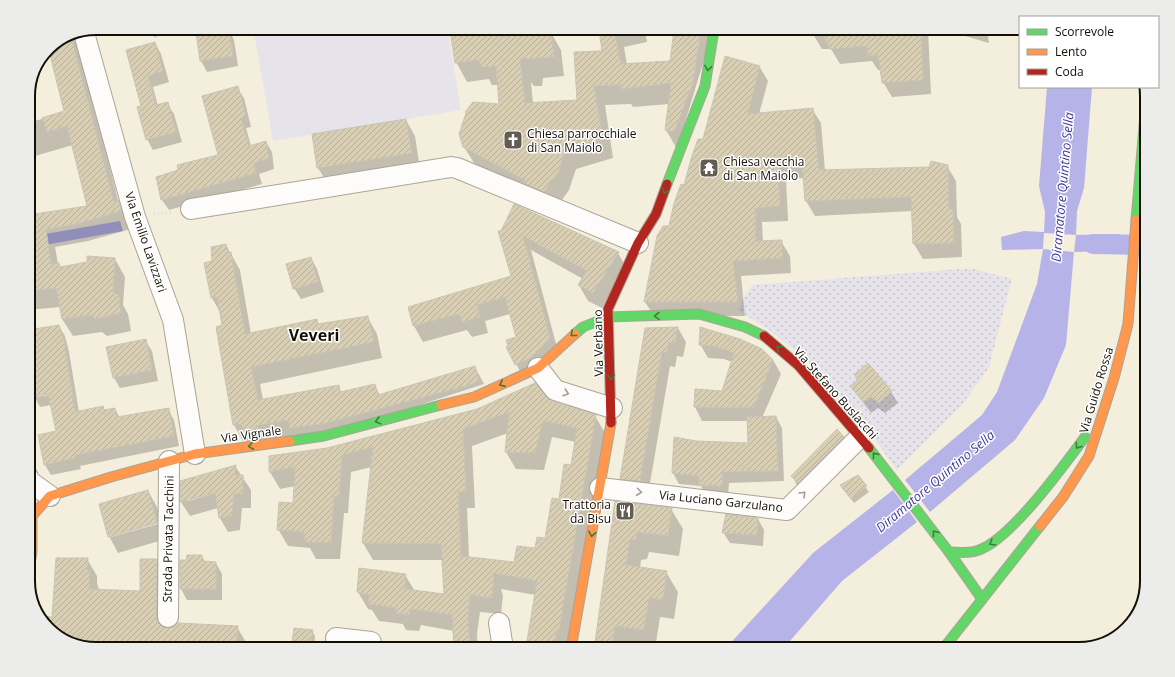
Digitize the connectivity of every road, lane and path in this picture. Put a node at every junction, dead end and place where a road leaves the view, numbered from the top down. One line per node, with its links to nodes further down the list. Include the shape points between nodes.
1 (713, 35): 6 (street, Via Verbano, one-way to 6, via 705,86 656,214)
2 (85, 37): 5 (street, Via Emilio Lavizzari)
3 (1140, 166): 10 (street, Via Guido Rossa, via 1128,324)
4 (191, 209): 5 (path); 6 (street, via 451,167)
5 (135, 217): 12 (street, Via Emilio Lavizzari, via 173,320)
6 (638, 243): 7 (street, Via Verbano, via 611,300)
7 (608, 317): 8 (street, Via Stefano Buslacchi, one-way to 8, via 583,327); 9 (street, Via Verbano, one-way to 9); 11 (street, Via Stefano Buslacchi, one-way to 7, via 798,365 769,338 745,327 699,314)
8 (538, 368): 9 (street, one-way to 9, via 555,390); 12 (street, Via Vignale, one-way to 12, via 474,396 324,436)
9 (612, 408): 15 (street, Via Verbano)
10 (1101, 415): 18 (street, one-way to 18, via 1071,456 1002,537 980,550); 19 (street, Via Guido Rossa, via 1089,456 1063,497)
11 (860, 437): 15 (street, Via Luciano Garzulano, one-way to 11, via 787,510); 18 (street, Via Stefano Buslacchi, one-way to 11)
12 (195, 454): 13 (street, Via Vignale)
13 (169, 461): 16 (street, Via Vignale); 20 (street, Strada Privata Tacchini)
14 (35, 485): 16 (street)
15 (600, 488): 25 (street, Via Verbano, one-way to 25)
16 (50, 496): 17 (street)
17 (35, 513)
18 (949, 552): 19 (street, Via Stefano Buslacchi)
19 (982, 599): 26 (street, Via Guido Rossa)
20 (168, 617)
21 (499, 623): 24 (street)
22 (336, 638): 23 (street)
23 (371, 642)
24 (502, 642)
25 (572, 642)
26 (948, 642)

